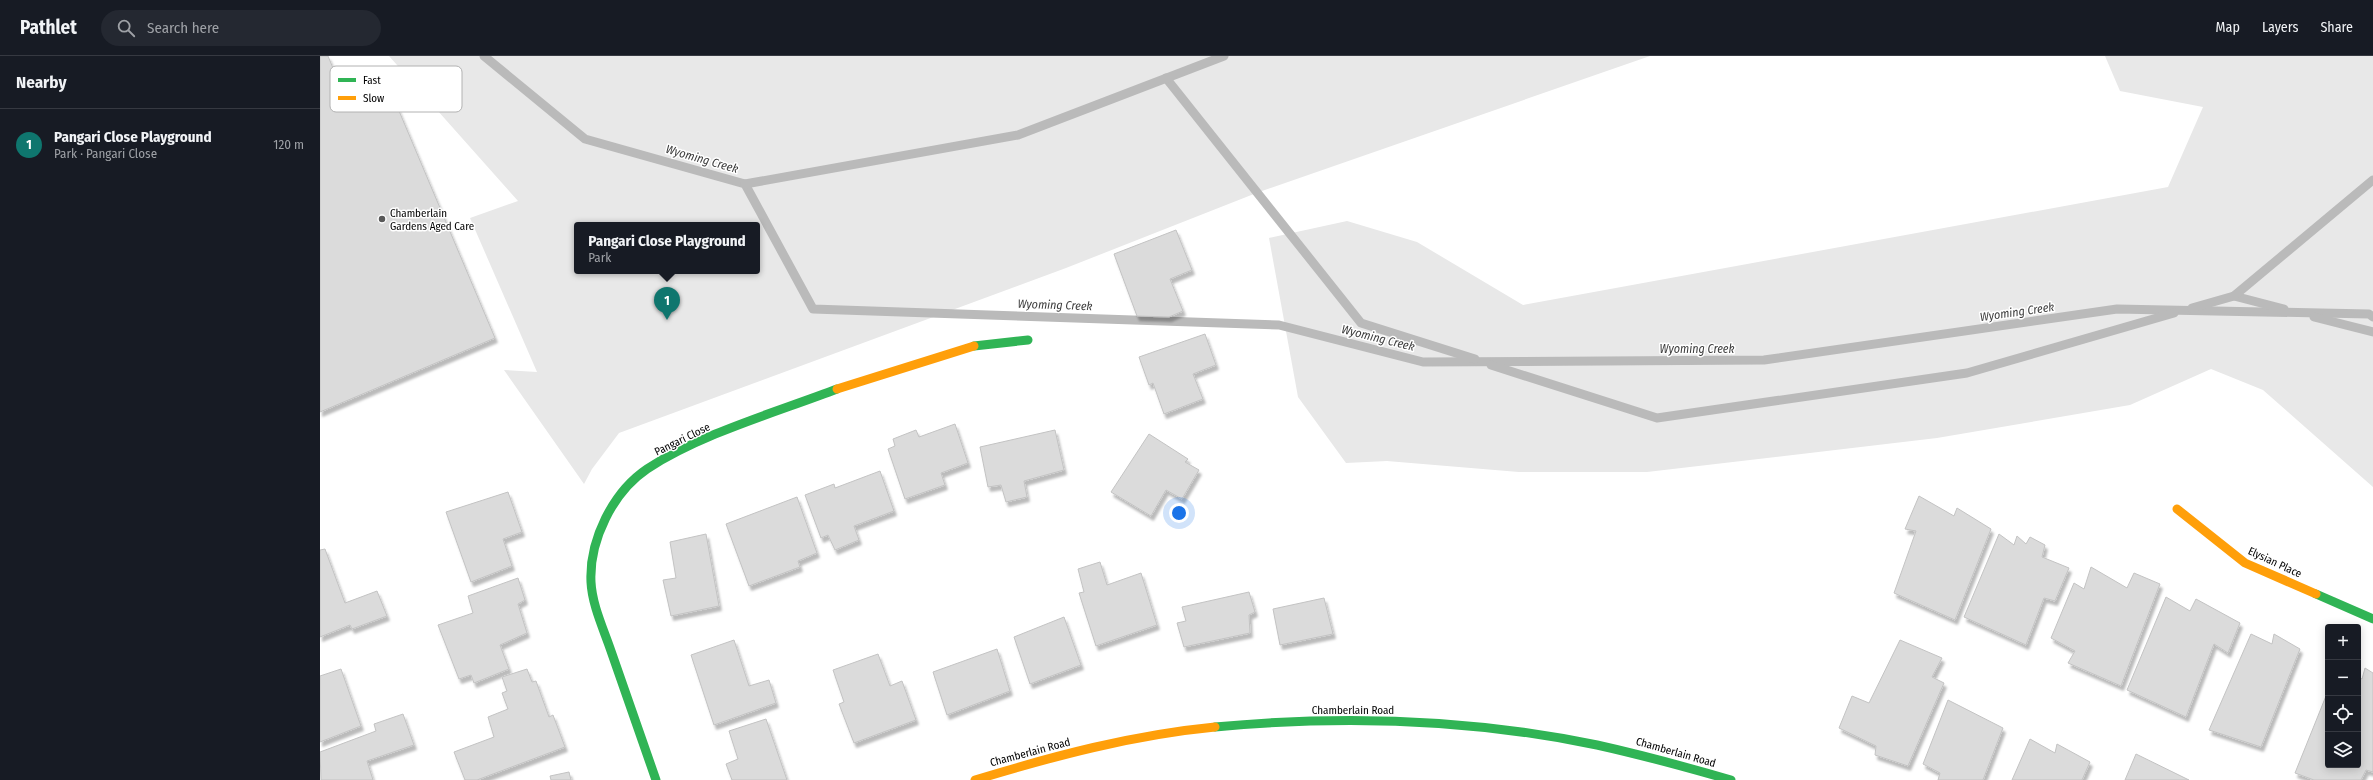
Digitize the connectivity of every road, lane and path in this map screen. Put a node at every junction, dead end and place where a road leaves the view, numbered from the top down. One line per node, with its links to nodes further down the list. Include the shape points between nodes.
1 (1028, 340): 4 (street, Pangari Close, via 972,346 854,383 700,441 646,470 622,493 605,520 594,551 591,582 598,616)
2 (2177, 509): 3 (street, Elysian Place, via 2245,563)
3 (2373, 619)
4 (656, 780)
5 (976, 780): 6 (street, Chamberlain Road, via 1092,748 1177,731 1271,723 1354,721 1450,723 1549,736 1632,752)
6 (1730, 780)

